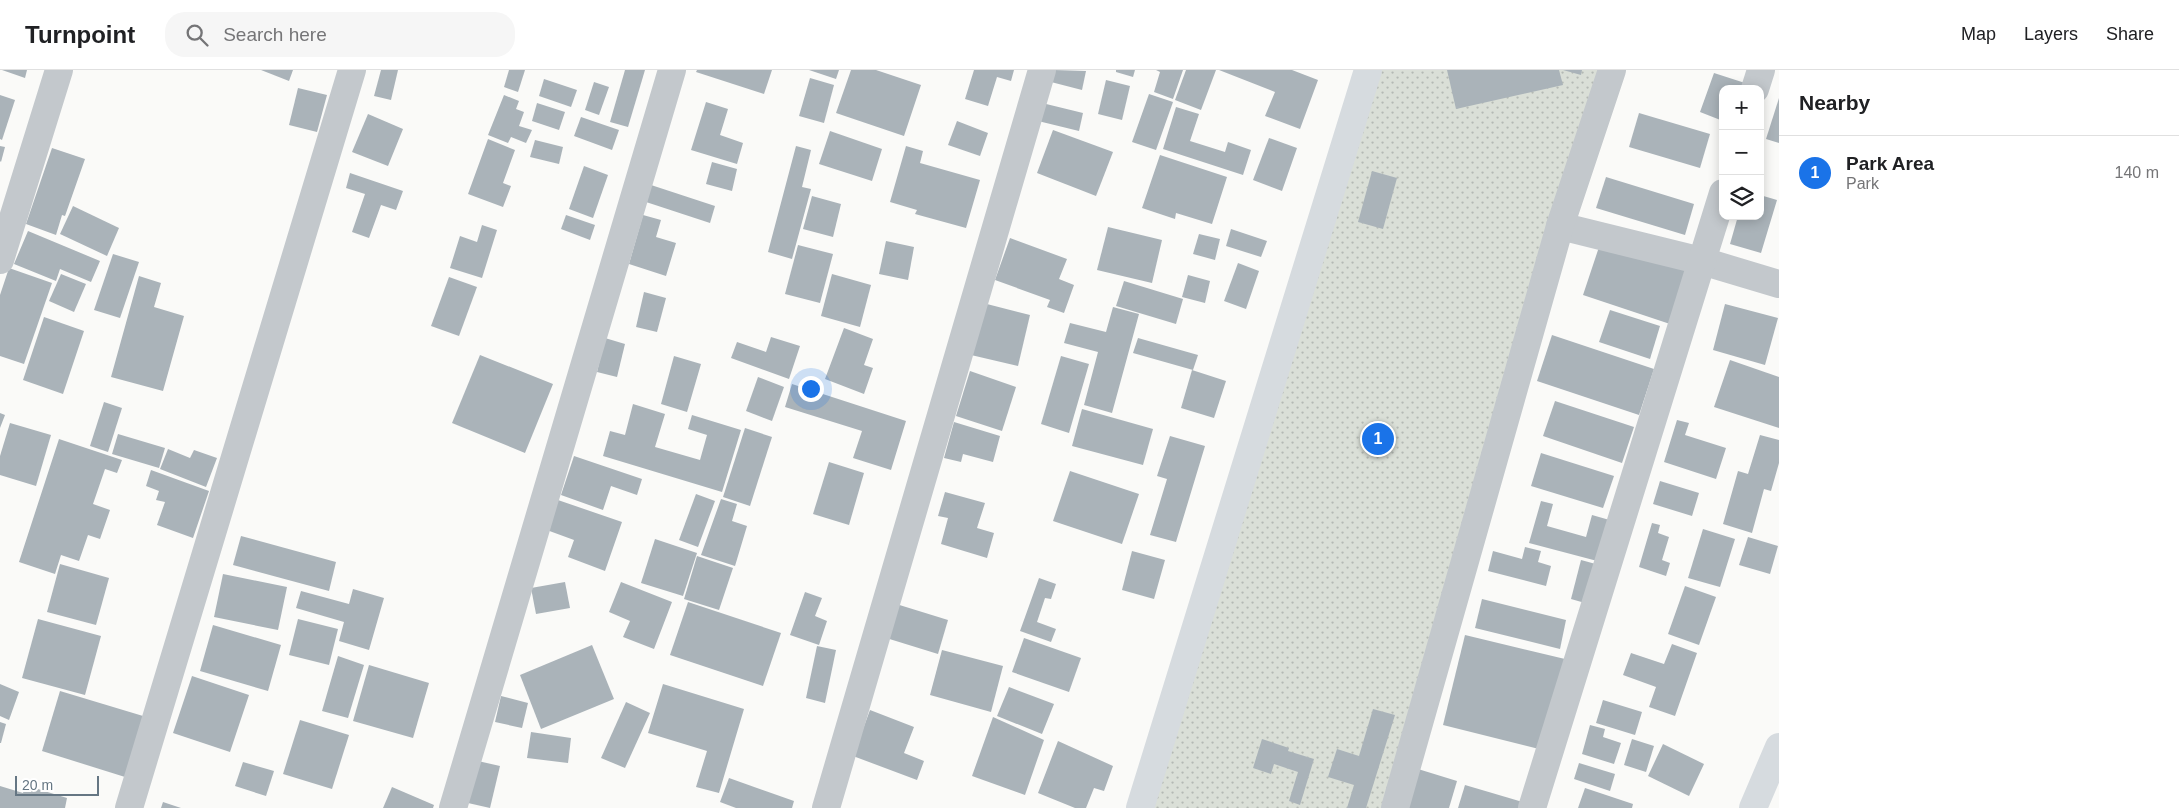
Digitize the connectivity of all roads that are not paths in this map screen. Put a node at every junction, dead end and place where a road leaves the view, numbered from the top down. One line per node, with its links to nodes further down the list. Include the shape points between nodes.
1 (59, 70): 11 (street)
2 (352, 70): 15 (street)
3 (672, 70): 16 (street)
4 (1042, 70): 17 (street)
5 (1368, 70): 18 (street)
6 (1612, 70): 10 (street)
7 (1761, 70): 8 (street)
8 (1756, 85)
9 (1719, 206): 12 (street)
10 (1560, 226): 12 (street); 19 (street)
11 (0, 260)
12 (1702, 261): 13 (street); 20 (street)
13 (1779, 284)
14 (1779, 746): 21 (street)
15 (130, 808)
16 (453, 808)
17 (826, 808)
18 (1140, 808)
19 (1395, 808)
20 (1532, 808)
21 (1753, 808)

